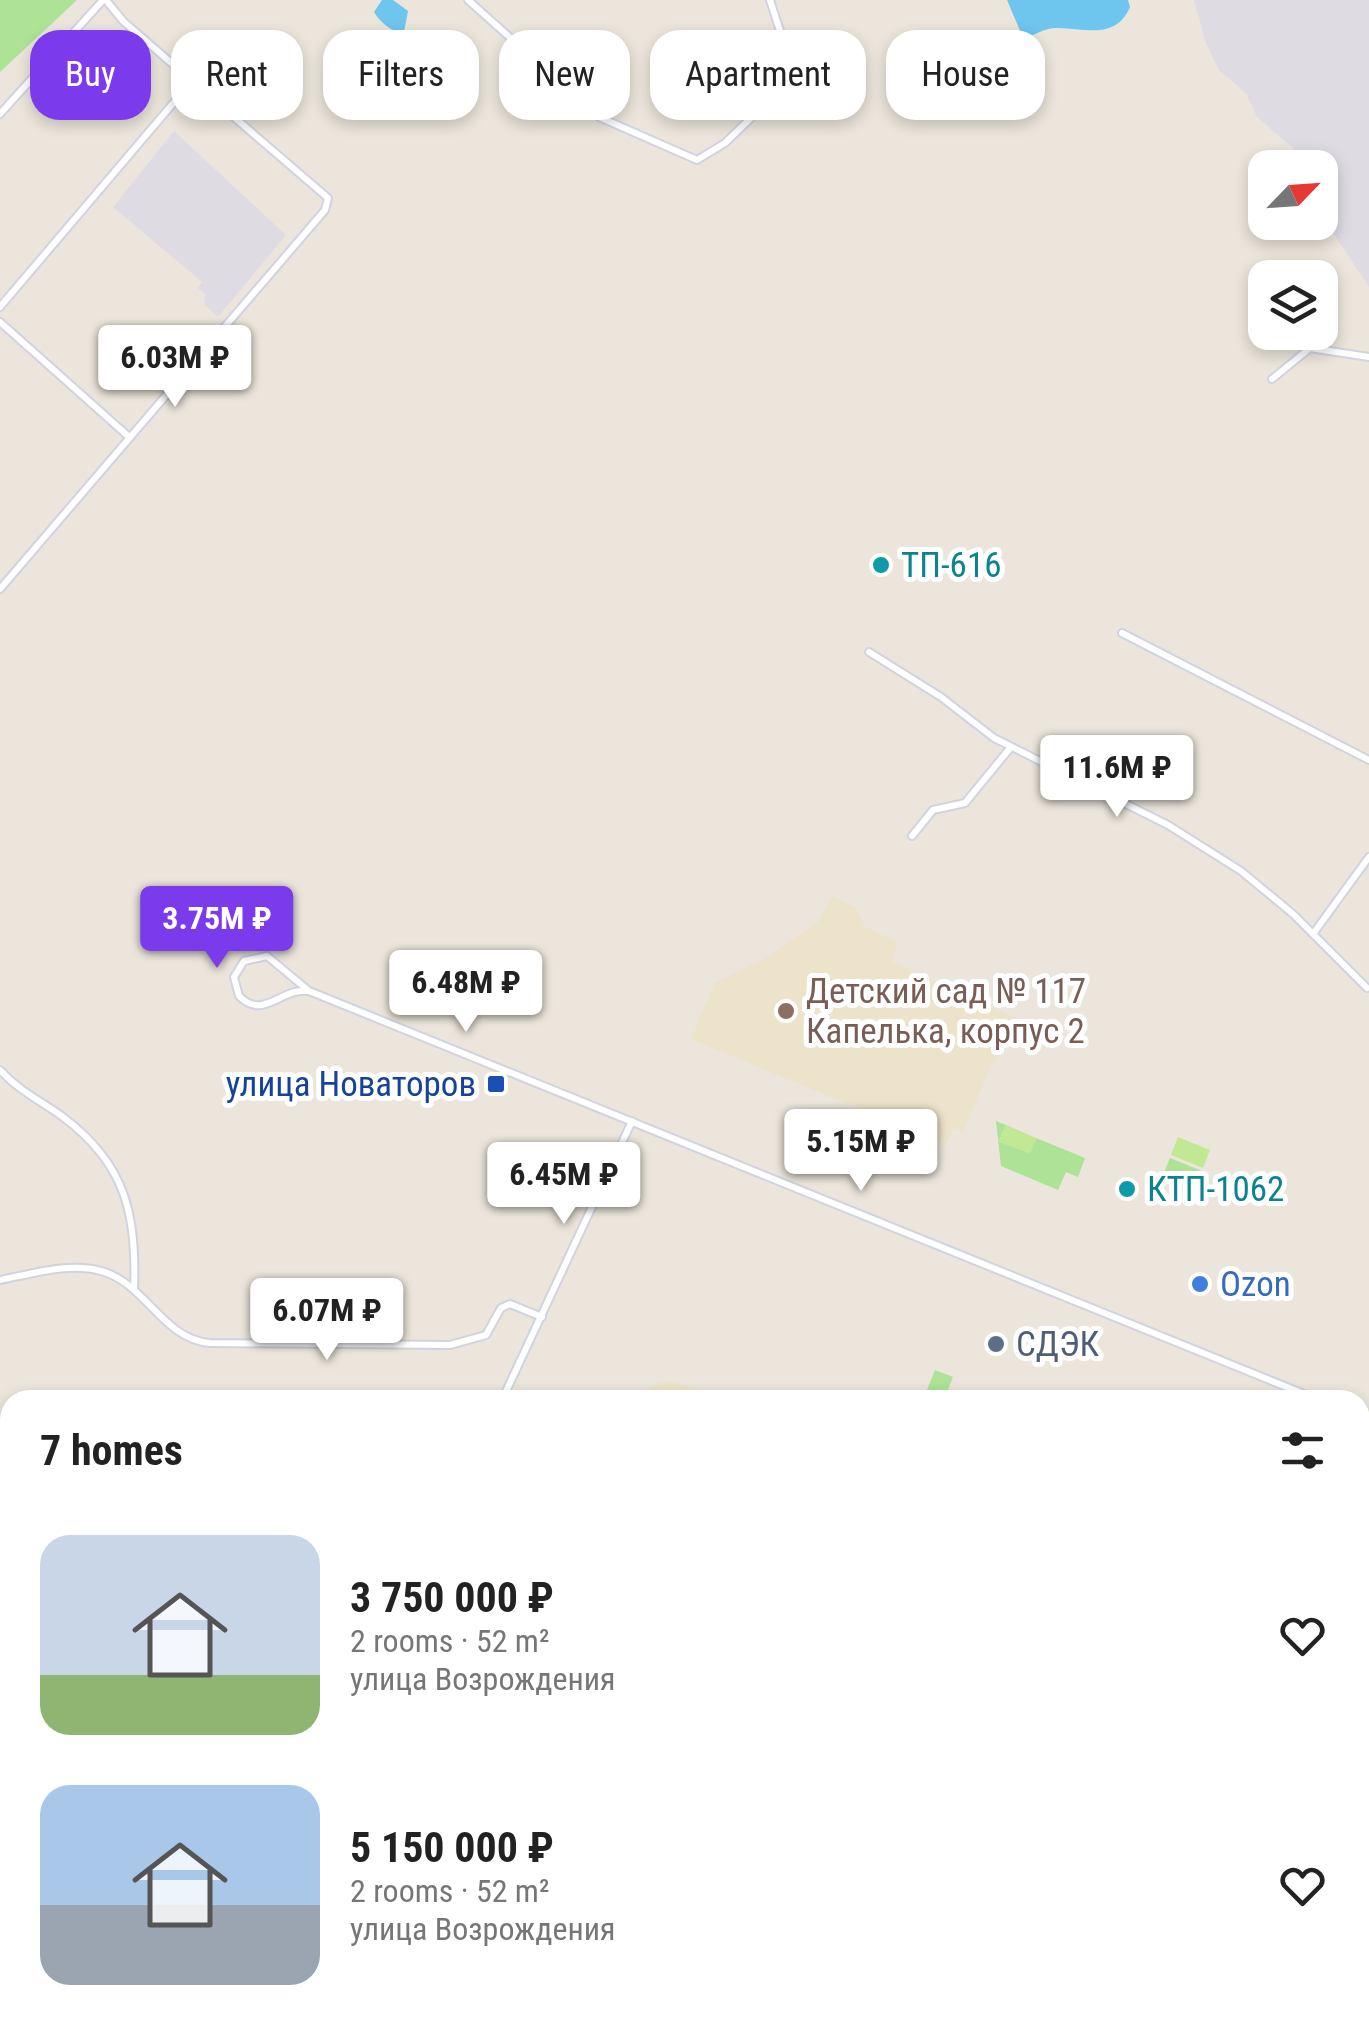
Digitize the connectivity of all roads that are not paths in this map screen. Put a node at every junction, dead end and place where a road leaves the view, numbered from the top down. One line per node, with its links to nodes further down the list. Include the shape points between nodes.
1 (104, 0): 4 (street); 6 (street)
2 (468, 0): 3 (street, via 598,117 697,160 725,143 790,80)
3 (770, 0)
4 (171, 63)
5 (171, 106): 8 (street)
6 (0, 114)
7 (237, 120): 12 (street, via 328,198 325,210)
8 (0, 306)
9 (0, 322): 12 (street)
10 (1369, 357): 11 (street, via 1310,348)
11 (1272, 378)
12 (128, 436): 13 (street)
13 (0, 589)
14 (1122, 632): 17 (street)
15 (869, 652): 16 (street)
16 (1011, 747): 18 (street, via 965,802 933,810); 20 (street, via 1168,825 1241,871)
17 (1369, 760)
18 (912, 836)
19 (1369, 857): 20 (street)
20 (1313, 934): 21 (street)
21 (1367, 988)
22 (309, 991): 22 (street, via 267,956 248,958 236,972 236,991 255,1006 288,991); 24 (street)
23 (0, 1070): 26 (street, via 67,1120 119,1184 135,1226)
24 (632, 1120): 27 (street); 29 (street)
25 (0, 1280): 26 (street, via 75,1268 104,1272)
26 (134, 1290): 27 (street, via 184,1337 210,1343 450,1345 486,1335 510,1304)
27 (542, 1316): 28 (street)
28 (507, 1390)
29 (1294, 1390)

